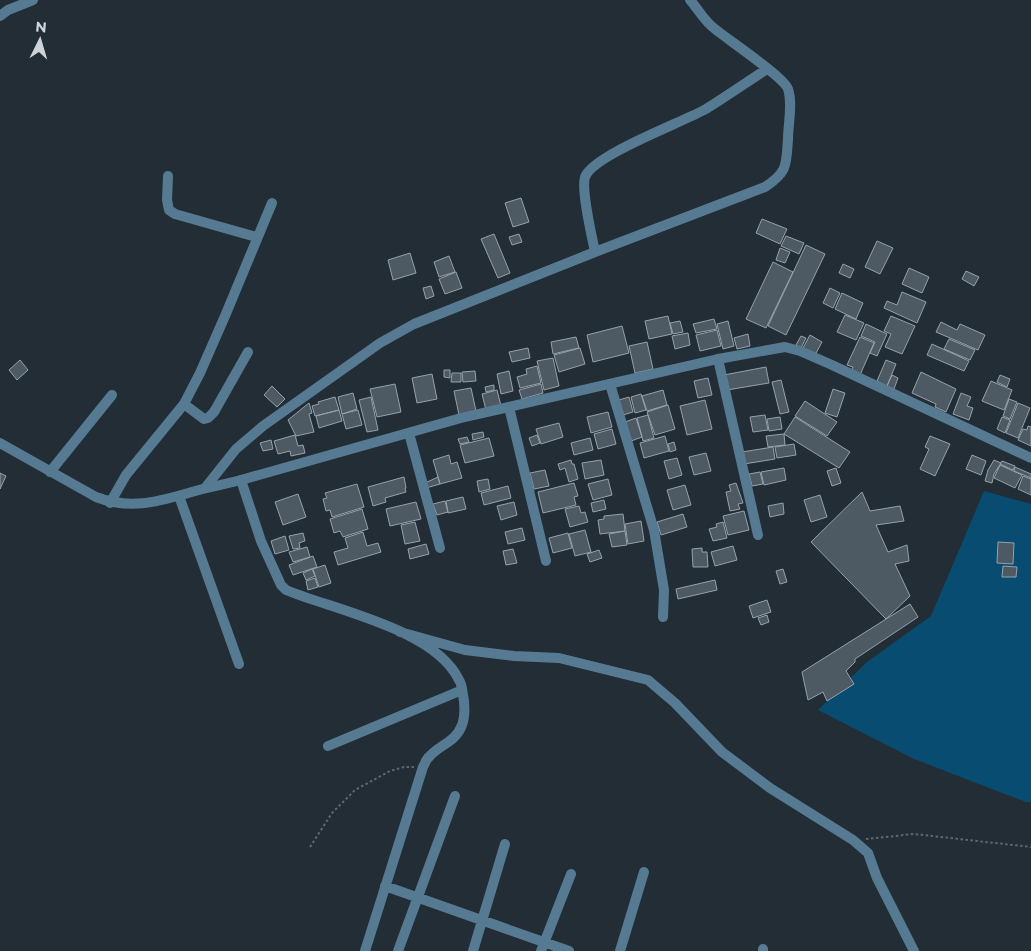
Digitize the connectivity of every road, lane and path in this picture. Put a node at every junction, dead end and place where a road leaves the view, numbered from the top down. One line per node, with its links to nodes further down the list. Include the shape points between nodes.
1 (34, 0): 3 (street)
2 (690, 0): 4 (street, via 713,28)
3 (0, 16)
4 (767, 69): 8 (street, via 705,110 592,166 585,177 585,191); 8 (street, via 788,87 790,98 785,170 777,179 765,187)
5 (168, 176): 7 (street, via 169,210)
6 (272, 202): 7 (street)
7 (256, 237): 13 (street, via 225,316)
8 (595, 252): 20 (street, via 414,324 380,343 263,426 236,449)
9 (248, 352): 13 (street, via 208,418 204,419)
10 (718, 359): 11 (street); 17 (street, via 785,347 800,351); 23 (street)
11 (610, 384): 14 (street); 26 (street, via 654,530 664,590)
12 (112, 395): 18 (street)
13 (184, 404): 22 (street, via 126,475)
14 (509, 407): 15 (street); 25 (street)
15 (409, 433): 19 (street); 24 (street)
16 (0, 443): 18 (street)
17 (1031, 458)
18 (50, 472): 22 (street)
19 (241, 480): 20 (street); 27 (street, via 261,541 286,590 370,618)
20 (205, 488): 21 (street)
21 (179, 496): 22 (street, via 152,504); 28 (street)
22 (110, 503)
23 (758, 535)
24 (440, 548)
25 (546, 560)
26 (663, 617)
27 (400, 632): 29 (street, via 448,663); 33 (street, via 465,650 559,658 648,680 722,752 770,788)
28 (239, 664)
29 (462, 690): 30 (street); 31 (street, via 462,726 452,740 428,757)
30 (328, 746)
31 (423, 767): 35 (path, via 390,771 355,790 332,813); 39 (street)
32 (455, 796): 40 (street)
33 (854, 840): 36 (path, via 914,834); 48 (street, via 868,853 876,878)
34 (505, 844): 41 (street)
35 (310, 847)
36 (1031, 847)
37 (644, 872): 47 (street)
38 (572, 874): 42 (street)
39 (385, 886): 40 (street); 43 (street)
40 (416, 898): 41 (street); 44 (street)
41 (482, 921): 42 (street); 45 (street)
42 (542, 947): 46 (street)
43 (365, 951)
44 (398, 951)
45 (473, 951)
46 (569, 951)
47 (620, 951)
48 (914, 951)

